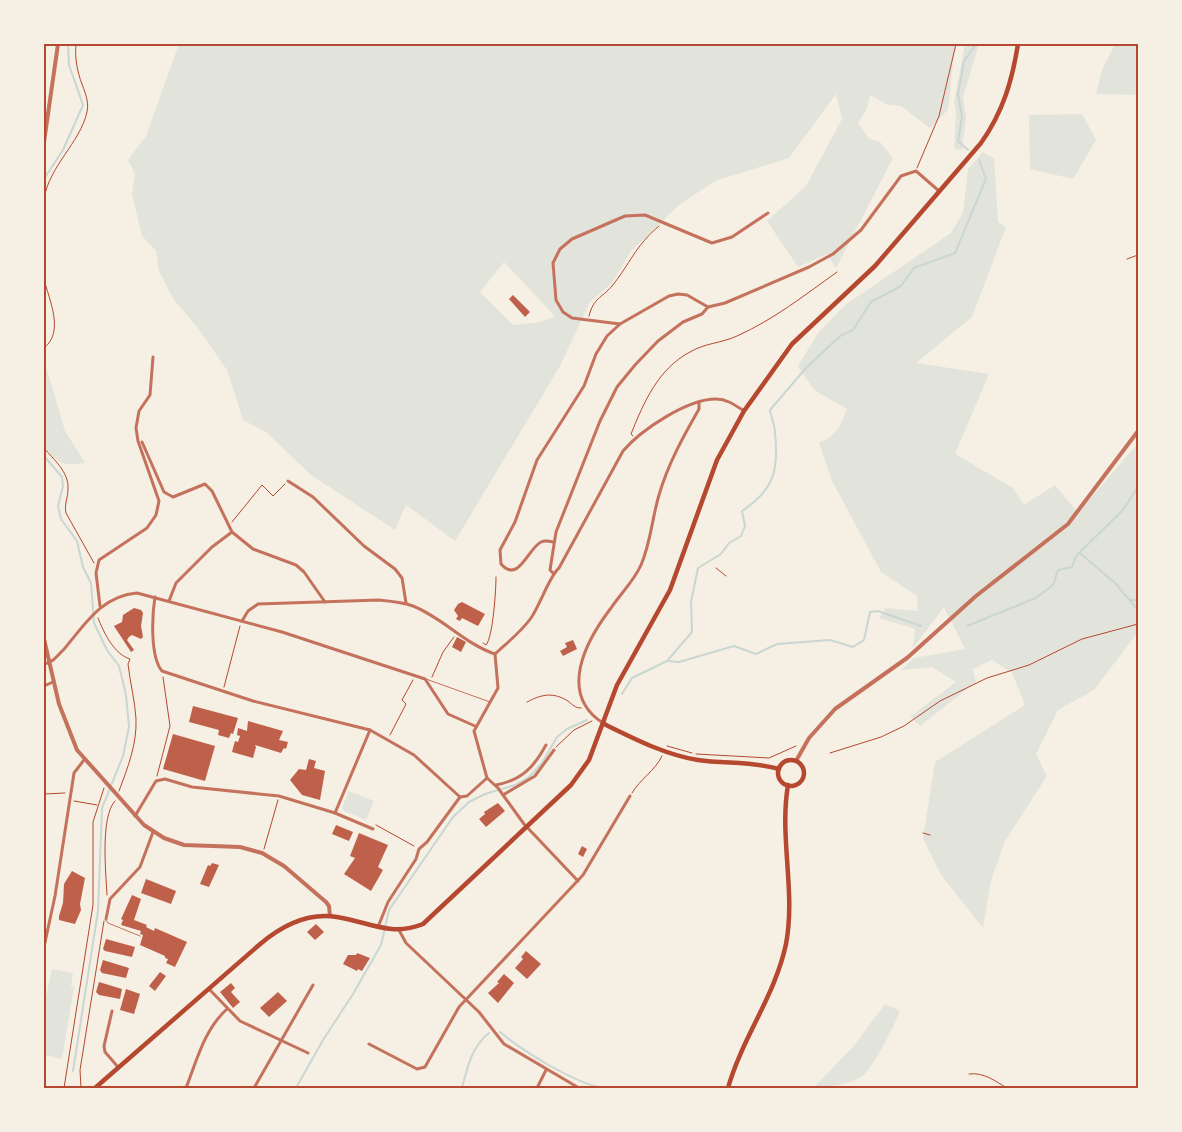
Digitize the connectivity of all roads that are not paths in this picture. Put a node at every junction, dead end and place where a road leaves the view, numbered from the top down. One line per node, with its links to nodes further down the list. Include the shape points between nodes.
1 (58, 44): 3 (street)
2 (1018, 44): 4 (main road, via 1006,98 993,126)
3 (44, 142)
4 (939, 191): 6 (street, via 916,171 901,176 861,230 833,254 725,304); 10 (main road, via 875,266 792,344)
5 (768, 213): 7 (street, via 732,238 712,243 645,215 625,216 580,234 560,249 552,270 556,300 563,312 572,318)
6 (708, 307): 7 (street, via 687,295 678,294 668,296); 15 (street, via 658,341 617,387)
7 (620, 324): 15 (street, via 607,336 596,354 584,386 537,460 515,522 500,550 500,564 508,570 515,569 539,543)
8 (153, 357): 21 (street, via 150,395 138,411 136,428 159,501 156,515 147,528 99,560 96,573)
9 (700, 403): 10 (street, via 724,400); 16 (street, via 663,418 623,451 559,568); 31 (street, via 665,475 641,565 634,580 601,623 584,658 578,684 584,706)
10 (744, 411): 31 (main road, via 717,460 670,590 629,659)
11 (1136, 433): 37 (street, via 1068,524 976,596 907,658 835,709 809,738)
12 (142, 442): 14 (street, via 164,492 173,497 205,484 212,491)
13 (288, 481): 20 (street, via 313,497 364,546 395,569 402,578)
14 (232, 532): 18 (street, via 176,583); 19 (street, via 253,549 296,565)
15 (553, 542): 16 (street, via 550,570)
16 (553, 573): 24 (street, via 530,619)
17 (155, 597): 18 (street); 21 (street, via 128,594); 33 (street, via 154,644 162,672 253,701)
18 (169, 601): 22 (street)
19 (325, 602): 20 (street, via 378,600); 22 (street, via 258,604)
20 (406, 604): 24 (street)
21 (100, 606): 25 (street)
22 (242, 621): 27 (street)
23 (44, 640): 25 (street)
24 (495, 654): 30 (street, via 499,681)
25 (49, 663): 26 (street); 28 (street)
26 (44, 664)
27 (425, 679): 30 (lane); 32 (street, via 448,714)
28 (53, 682): 29 (street); 36 (street, via 74,744)
29 (44, 686)
30 (491, 703): 32 (street)
31 (604, 724): 38 (main road, via 684,757 746,762); 48 (main road, via 581,773)
32 (475, 726): 39 (street, via 474,739)
33 (370, 730): 44 (street, via 414,755); 45 (street)
34 (546, 745): 41 (street, via 527,772 518,779)
35 (554, 750): 42 (street, via 535,776)
36 (84, 760): 46 (street, via 119,794); 56 (street, via 74,773)
37 (796, 761): 38 (main road, via 786,761); 40 (main road, via 803,768 803,779 798,784)
38 (779, 769): 40 (main road, via 780,779)
39 (487, 778): 41 (street); 44 (street, via 467,796)
40 (788, 785): 72 (main road, via 785,818 790,907 786,943 774,984 736,1062)
41 (497, 786): 42 (street)
42 (502, 793): 48 (street)
43 (630, 796): 50 (street)
44 (460, 797): 53 (street, via 419,849 388,902)
45 (335, 813): 46 (street, via 280,796 192,787 165,779 156,781); 47 (street)
46 (135, 816): 49 (street)
47 (374, 827)
48 (527, 827): 50 (street); 54 (main road, via 430,919 413,928)
49 (153, 832): 51 (street, via 184,845 240,847 262,853 284,866 326,902); 52 (street, via 140,867 113,893)
50 (578, 881): 59 (street)
51 (330, 916): 53 (main road); 58 (main road, via 304,919 282,928)
52 (106, 919): 55 (lane, via 108,923)
53 (380, 927): 54 (main road)
54 (399, 930): 59 (street, via 408,946)
55 (140, 936)
56 (44, 947)
57 (313, 985): 62 (street)
58 (209, 989): 60 (street); 65 (main road)
59 (466, 1000): 63 (street, via 422,1069); 66 (street, via 484,1017 504,1044)
60 (227, 1009): 62 (street, via 242,1022); 68 (street, via 216,1019 206,1036)
61 (112, 1011): 65 (street, via 104,1046 105,1052)
62 (282, 1040): 64 (street); 69 (street)
63 (369, 1044)
64 (308, 1053)
65 (119, 1068): 67 (main road)
66 (546, 1070): 70 (street); 71 (street)
67 (96, 1088)
68 (186, 1088)
69 (254, 1088)
70 (537, 1088)
71 (579, 1088)
72 (728, 1088)

